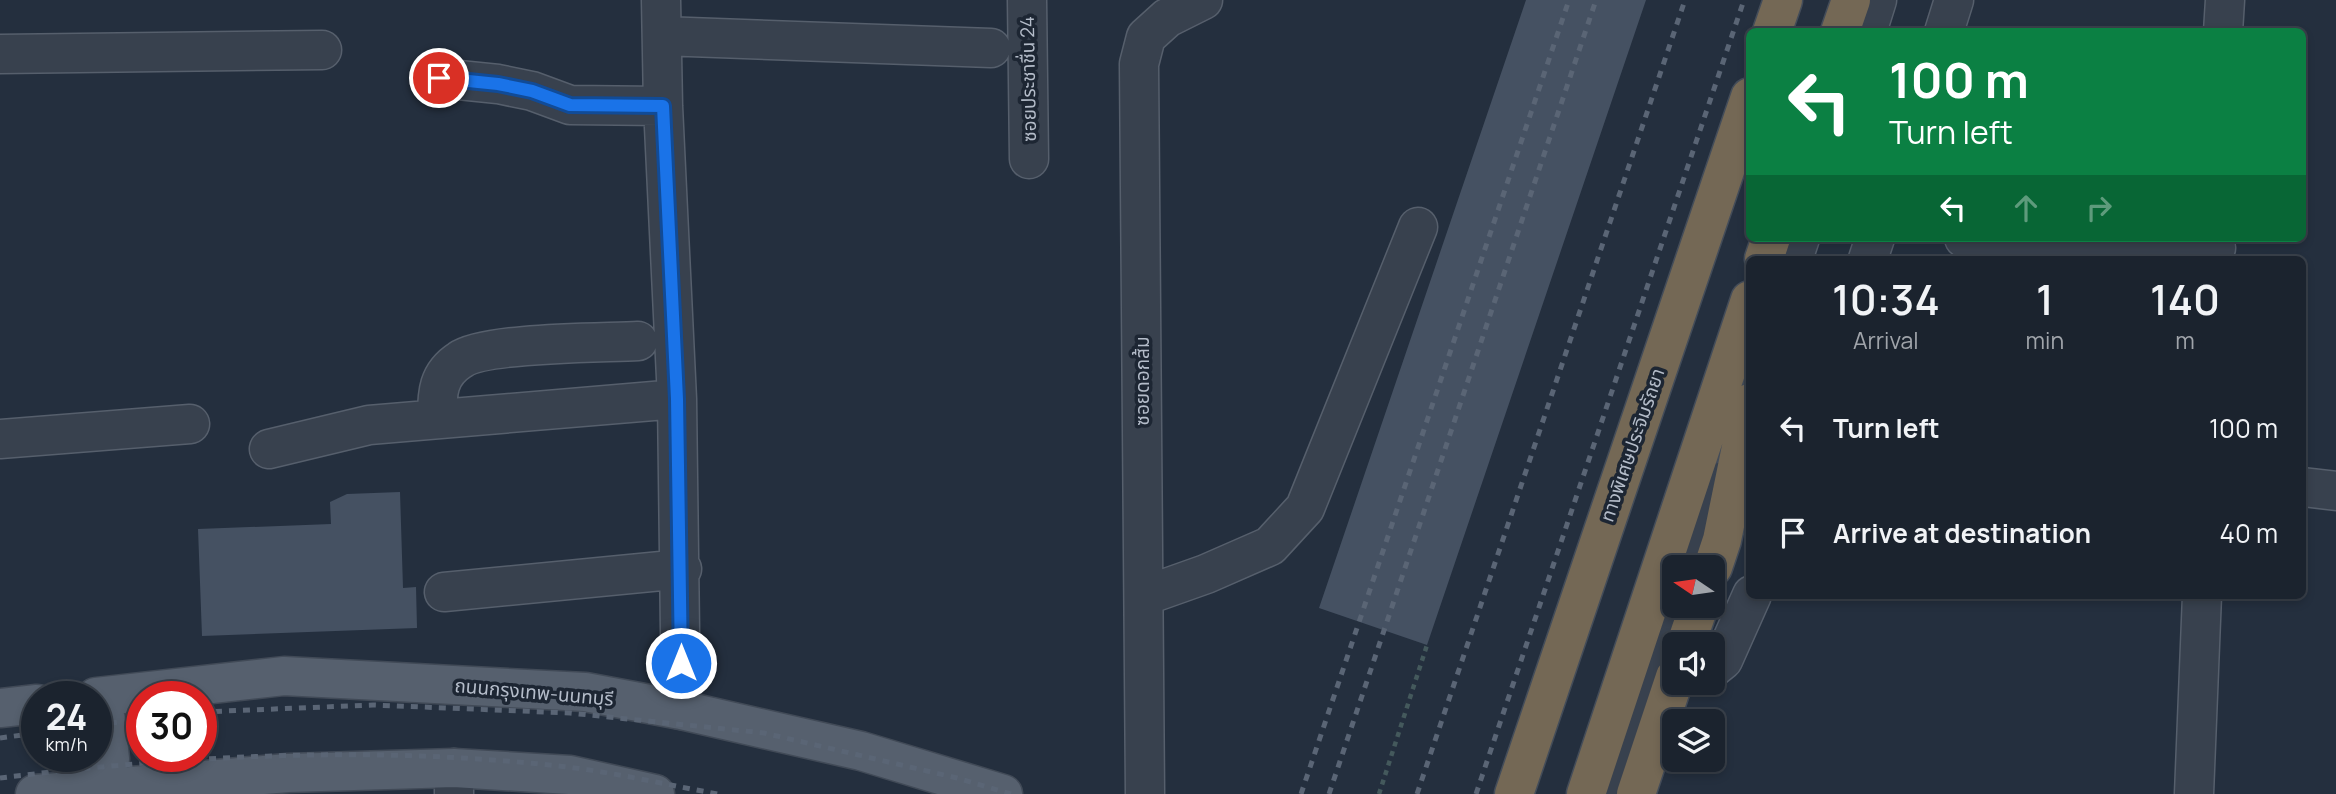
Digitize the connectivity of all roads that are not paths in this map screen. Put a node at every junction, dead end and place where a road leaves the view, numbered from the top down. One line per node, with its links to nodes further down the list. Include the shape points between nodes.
1 (1027, 0): 20 (street, ซอยประชาชื่น 24)
2 (1203, 0): 41 (street, ซอยดอกส้ม, via 1167,18 1146,37 1139,64)
3 (1783, 0): 9 (highway)
4 (1851, 0): 10 (highway)
5 (1878, 0): 11 (street)
6 (1954, 0): 12 (street)
7 (2225, 0): 13 (street)
8 (662, 18): 14 (street); 18 (street)
9 (1773, 28)
10 (1841, 28)
11 (1868, 28)
12 (1945, 28)
13 (2223, 28)
14 (991, 48)
15 (322, 50): 16 (street)
16 (0, 54)
17 (439, 78): 18 (street, via 532,91 570,105)
18 (663, 106): 28 (street)
19 (1746, 109): 58 (highway, ทางพิเศษประจิมรัถยา)
20 (1029, 159)
21 (1418, 227): 41 (street, via 1305,508 1270,546)
22 (1969, 242): 24 (street, via 1982,252)
23 (2216, 248): 25 (street)
24 (2006, 256)
25 (2006, 256)
26 (1746, 312): 59 (highway)
27 (638, 341): 30 (street, via 496,350 462,358 438,384)
28 (677, 399): 30 (street); 39 (street)
29 (1746, 403): 37 (street)
30 (436, 417): 34 (street, via 369,425)
31 (1746, 423): 38 (highway)
32 (191, 424): 33 (street)
33 (0, 439)
34 (269, 449)
35 (2306, 486): 36 (street)
36 (2336, 491)
37 (1697, 555)
38 (1717, 555)
39 (682, 569): 40 (street); 50 (street)
40 (444, 592)
41 (1144, 596): 57 (street, ซอยดอกส้ม)
42 (1750, 599): 44 (street)
43 (2202, 599): 62 (street)
44 (1725, 656)
45 (1662, 691): 60 (street)
46 (112, 695): 50 (main road, ถนนกรุงเทพ-นนทบุรี, via 284,676 585,692)
47 (1664, 695): 61 (highway)
48 (21, 706): 49 (main road)
49 (0, 708)
50 (681, 710): 56 (main road, ถนนกรุงเทพ-นนทบุรี, via 861,751)
51 (107, 772): 53 (main road)
52 (454, 781): 53 (main road, via 288,773); 55 (main road, via 570,775)
53 (104, 790): 54 (main road)
54 (35, 794)
55 (655, 794)
56 (1003, 794)
57 (1145, 794)
58 (1514, 794)
59 (1586, 794)
60 (1612, 794)
61 (1636, 794)
62 (2194, 794)

